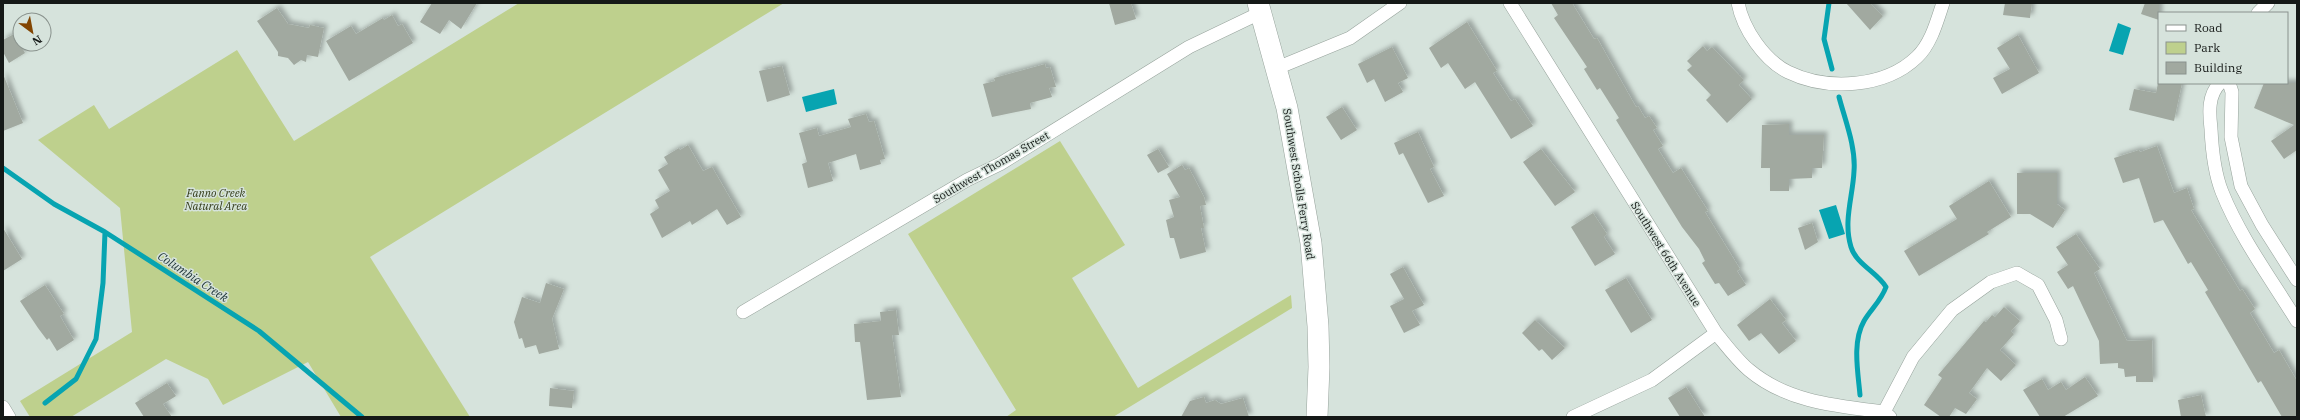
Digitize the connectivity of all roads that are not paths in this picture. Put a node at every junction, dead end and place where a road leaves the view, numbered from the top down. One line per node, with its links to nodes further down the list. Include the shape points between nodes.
1 (1400, 3): 6 (street, via 1350,38)
2 (1510, 3): 12 (street, Southwest 66th Avenue)
3 (1738, 3): 4 (street, via 1751,36 1771,59 1787,71 1820,83 1864,82 1881,78 1909,64 1925,48)
4 (1943, 3)
5 (1260, 8): 6 (main road, Southwest Scholls Ferry Road); 10 (street, Southwest Thomas Street, via 1190,47 1000,164 967,180)
6 (1277, 68): 17 (main road, Southwest Scholls Ferry Road, via 1296,151 1311,243 1318,333)
7 (2219, 84): 11 (street, via 2212,91 2210,115 2213,156 2221,191 2235,219)
8 (2228, 84): 9 (street, via 2232,92 2231,137 2242,186 2262,225)
9 (2297, 280)
10 (743, 312)
11 (2297, 321)
12 (1716, 333): 15 (street, Southwest 66th Avenue, via 1748,370 1783,392 1829,406); 18 (street, via 1652,380)
13 (2061, 339): 15 (street, via 2056,320 2038,285 2017,273 1991,282 1952,310 1913,357)
14 (3, 407): 16 (street)
15 (1887, 414)
16 (9, 417)
17 (1317, 417)
18 (1573, 417)

